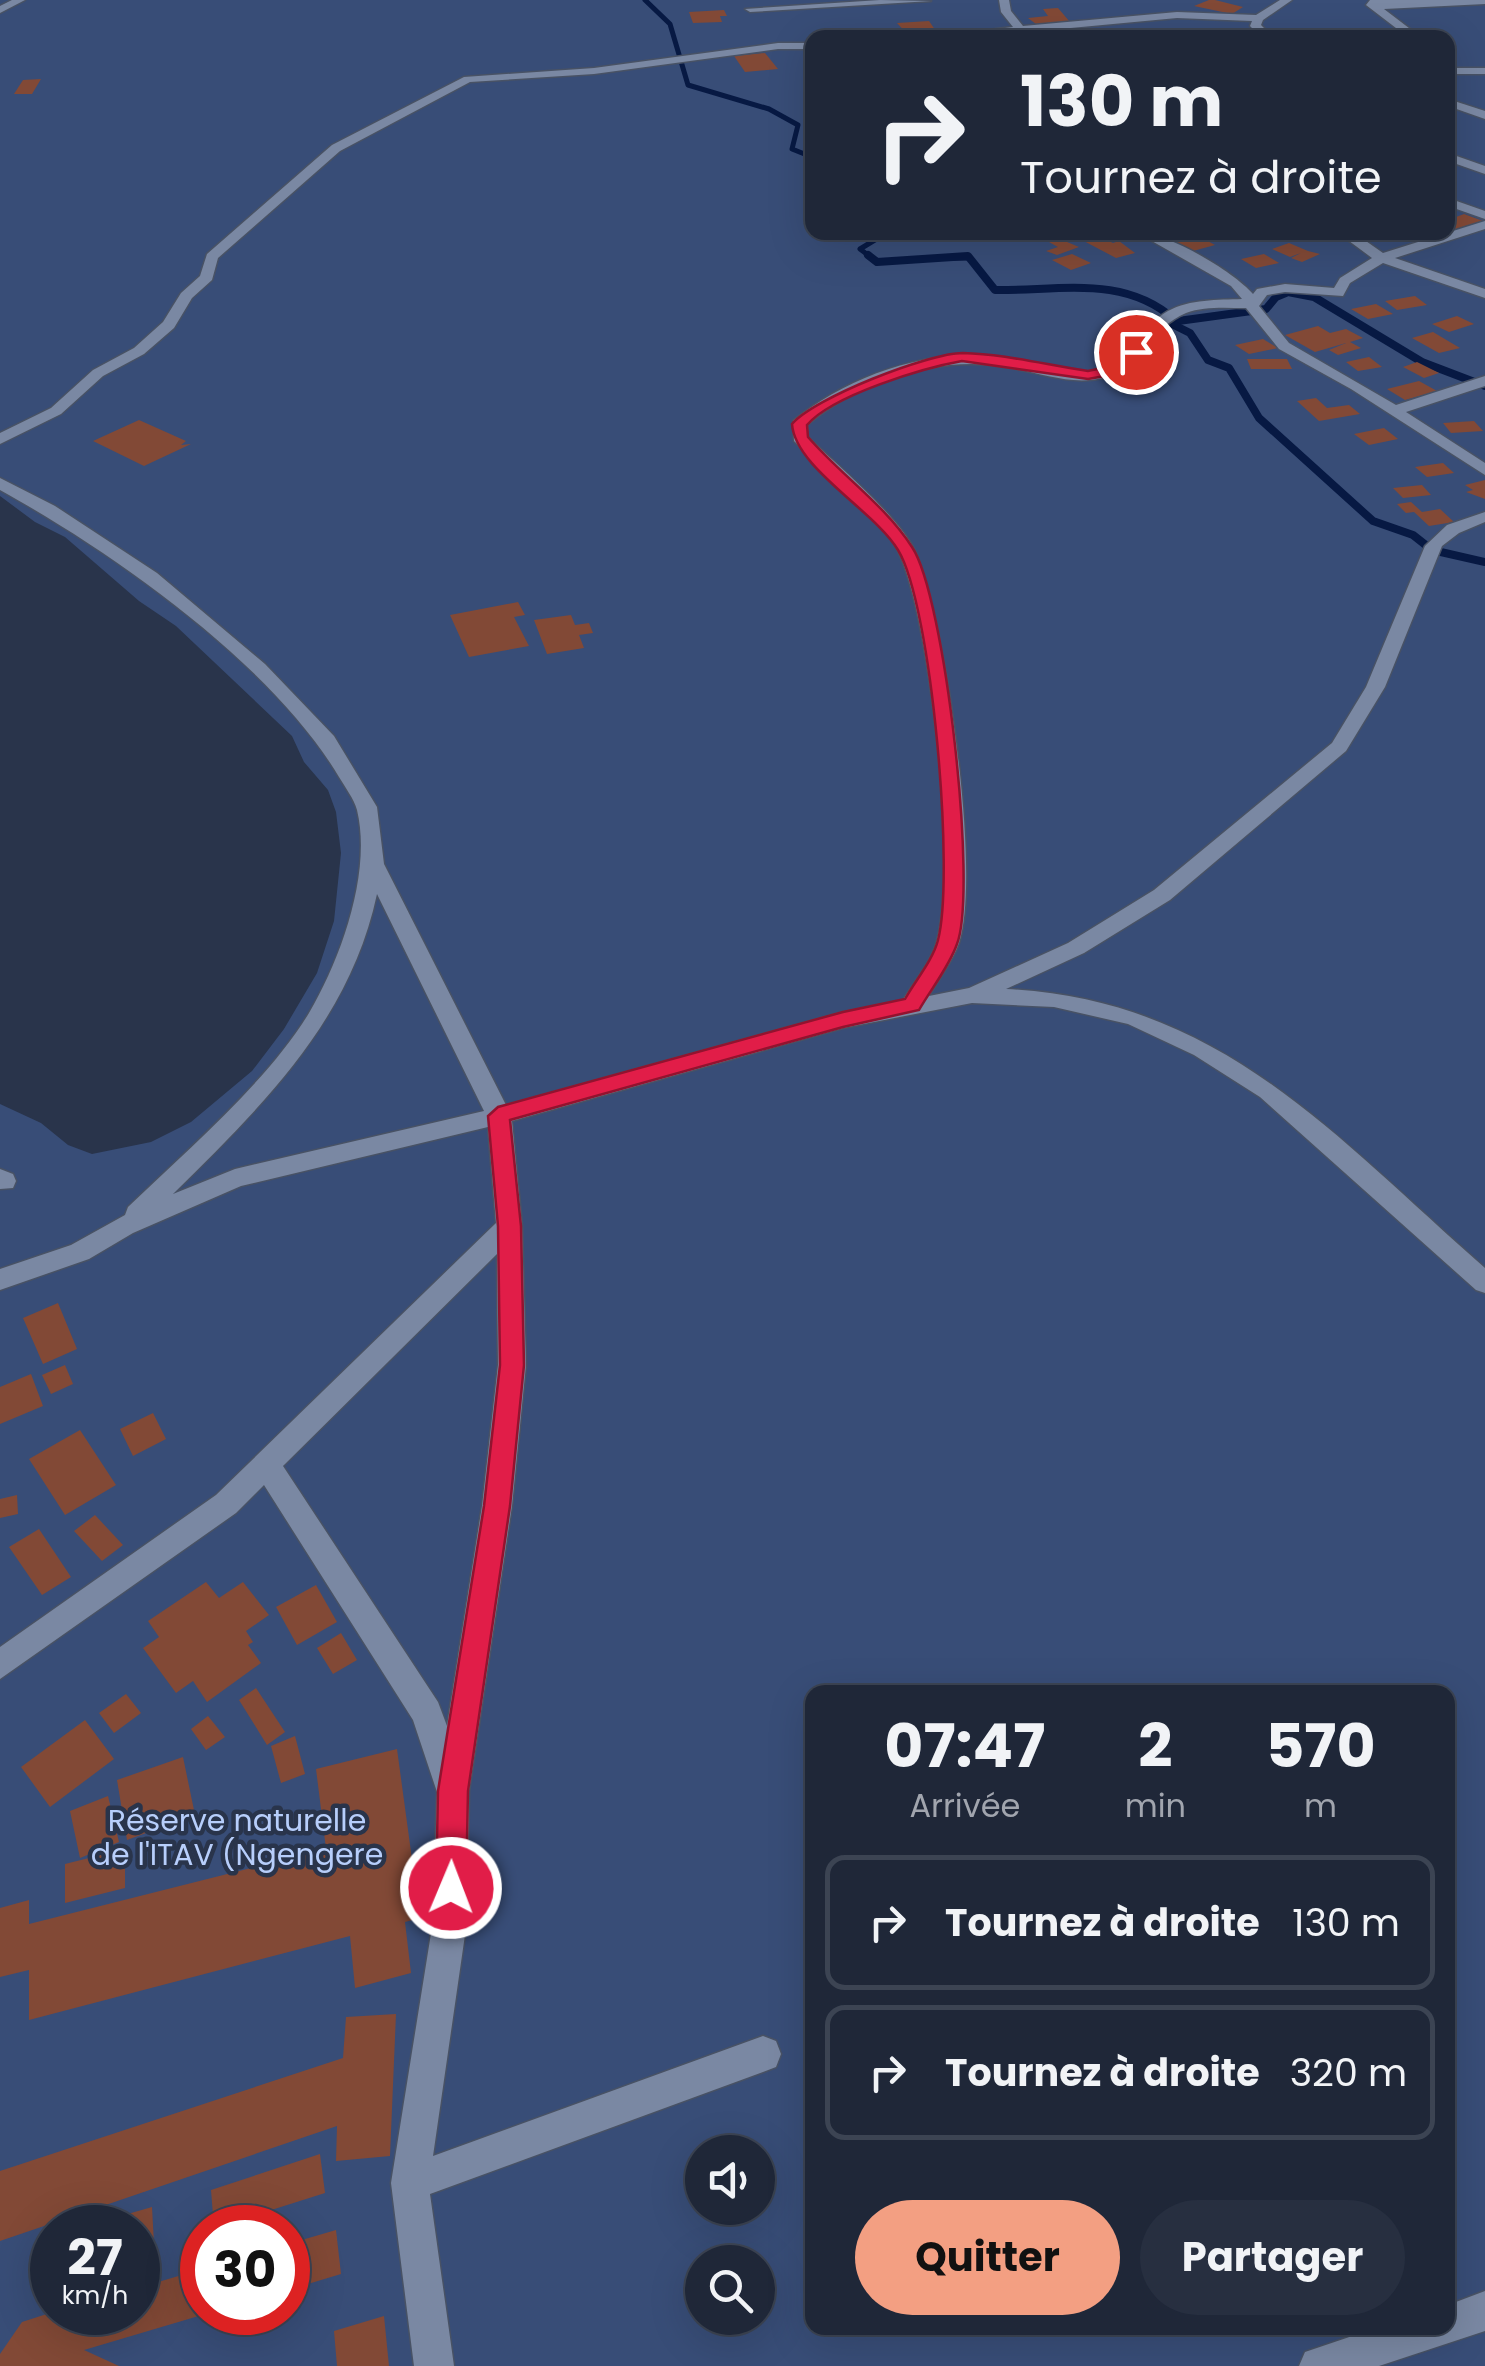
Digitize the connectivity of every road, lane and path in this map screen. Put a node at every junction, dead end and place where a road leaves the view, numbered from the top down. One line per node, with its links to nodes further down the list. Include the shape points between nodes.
1 (20, 0): 9 (street)
2 (1004, 0): 15 (street)
3 (1287, 0): 10 (street)
4 (926, 1): 6 (street); 14 (street)
5 (1485, 1): 7 (street)
6 (887, 2): 8 (street)
7 (1370, 3): 19 (street)
8 (747, 4): 12 (street)
9 (0, 10)
10 (1258, 18): 11 (street); 18 (street)
11 (1118, 19): 16 (street); 17 (street)
12 (760, 20)
13 (769, 30): 20 (street)
14 (941, 30)
15 (1021, 30)
16 (1049, 30)
17 (1134, 30)
18 (1260, 30)
19 (1406, 30)
20 (778, 46): 21 (street); 42 (street, via 468,79 336,148 212,257 207,278 139,351 98,373 56,411)
21 (805, 46)
22 (1455, 66): 24 (street)
23 (1455, 71): 24 (street)
24 (1462, 71): 25 (street)
25 (1485, 71)
26 (1455, 104): 27 (street)
27 (1485, 115)
28 (1455, 159): 29 (street)
29 (1485, 170)
30 (1455, 204): 31 (street)
31 (1485, 215)
32 (1485, 225): 33 (street)
33 (1455, 234)
34 (1157, 240): 39 (street, via 1236,283)
35 (1354, 240): 37 (street)
36 (1437, 240): 37 (street)
37 (1380, 258): 38 (street); 39 (street, via 1347,276 1338,293 1284,288 1262,292)
38 (1485, 294)
39 (1255, 308): 41 (street, via 1284,346); 48 (street, via 1187,308 1111,371 1058,374 992,360 939,361 843,396 800,424 800,438 907,551 942,703 956,881 948,943)
40 (1477, 384): 41 (street)
41 (1394, 412): 43 (street)
42 (0, 439)
43 (1485, 470)
44 (0, 483): 46 (street, via 151,577 258,668 327,740 367,808)
45 (1485, 516): 47 (street, via 1464,523 1433,549 1382,678 1339,747 1162,894 1076,948)
46 (374, 864): 49 (street); 50 (street, via 361,918 318,1016 253,1100)
47 (972, 995): 48 (street); 53 (street, via 1054,999 1118,1014 1202,1049 1268,1090)
48 (912, 1005): 49 (street)
49 (498, 1116): 50 (street, via 236,1178); 51 (street)
50 (124, 1226): 52 (street, via 80,1252)
51 (510, 1226): 54 (street); 56 (street, via 512,1365)
52 (0, 1280)
53 (1485, 1284)
54 (266, 1464): 55 (street, via 226,1504); 56 (street, via 427,1714)
55 (0, 1665)
56 (453, 1791): 58 (street, via 450,1921)
57 (763, 2054): 58 (street)
58 (410, 2183): 62 (street)
59 (1485, 2311): 60 (street)
60 (1455, 2322)
61 (1415, 2335): 63 (street)
62 (434, 2366)
63 (1320, 2366)

